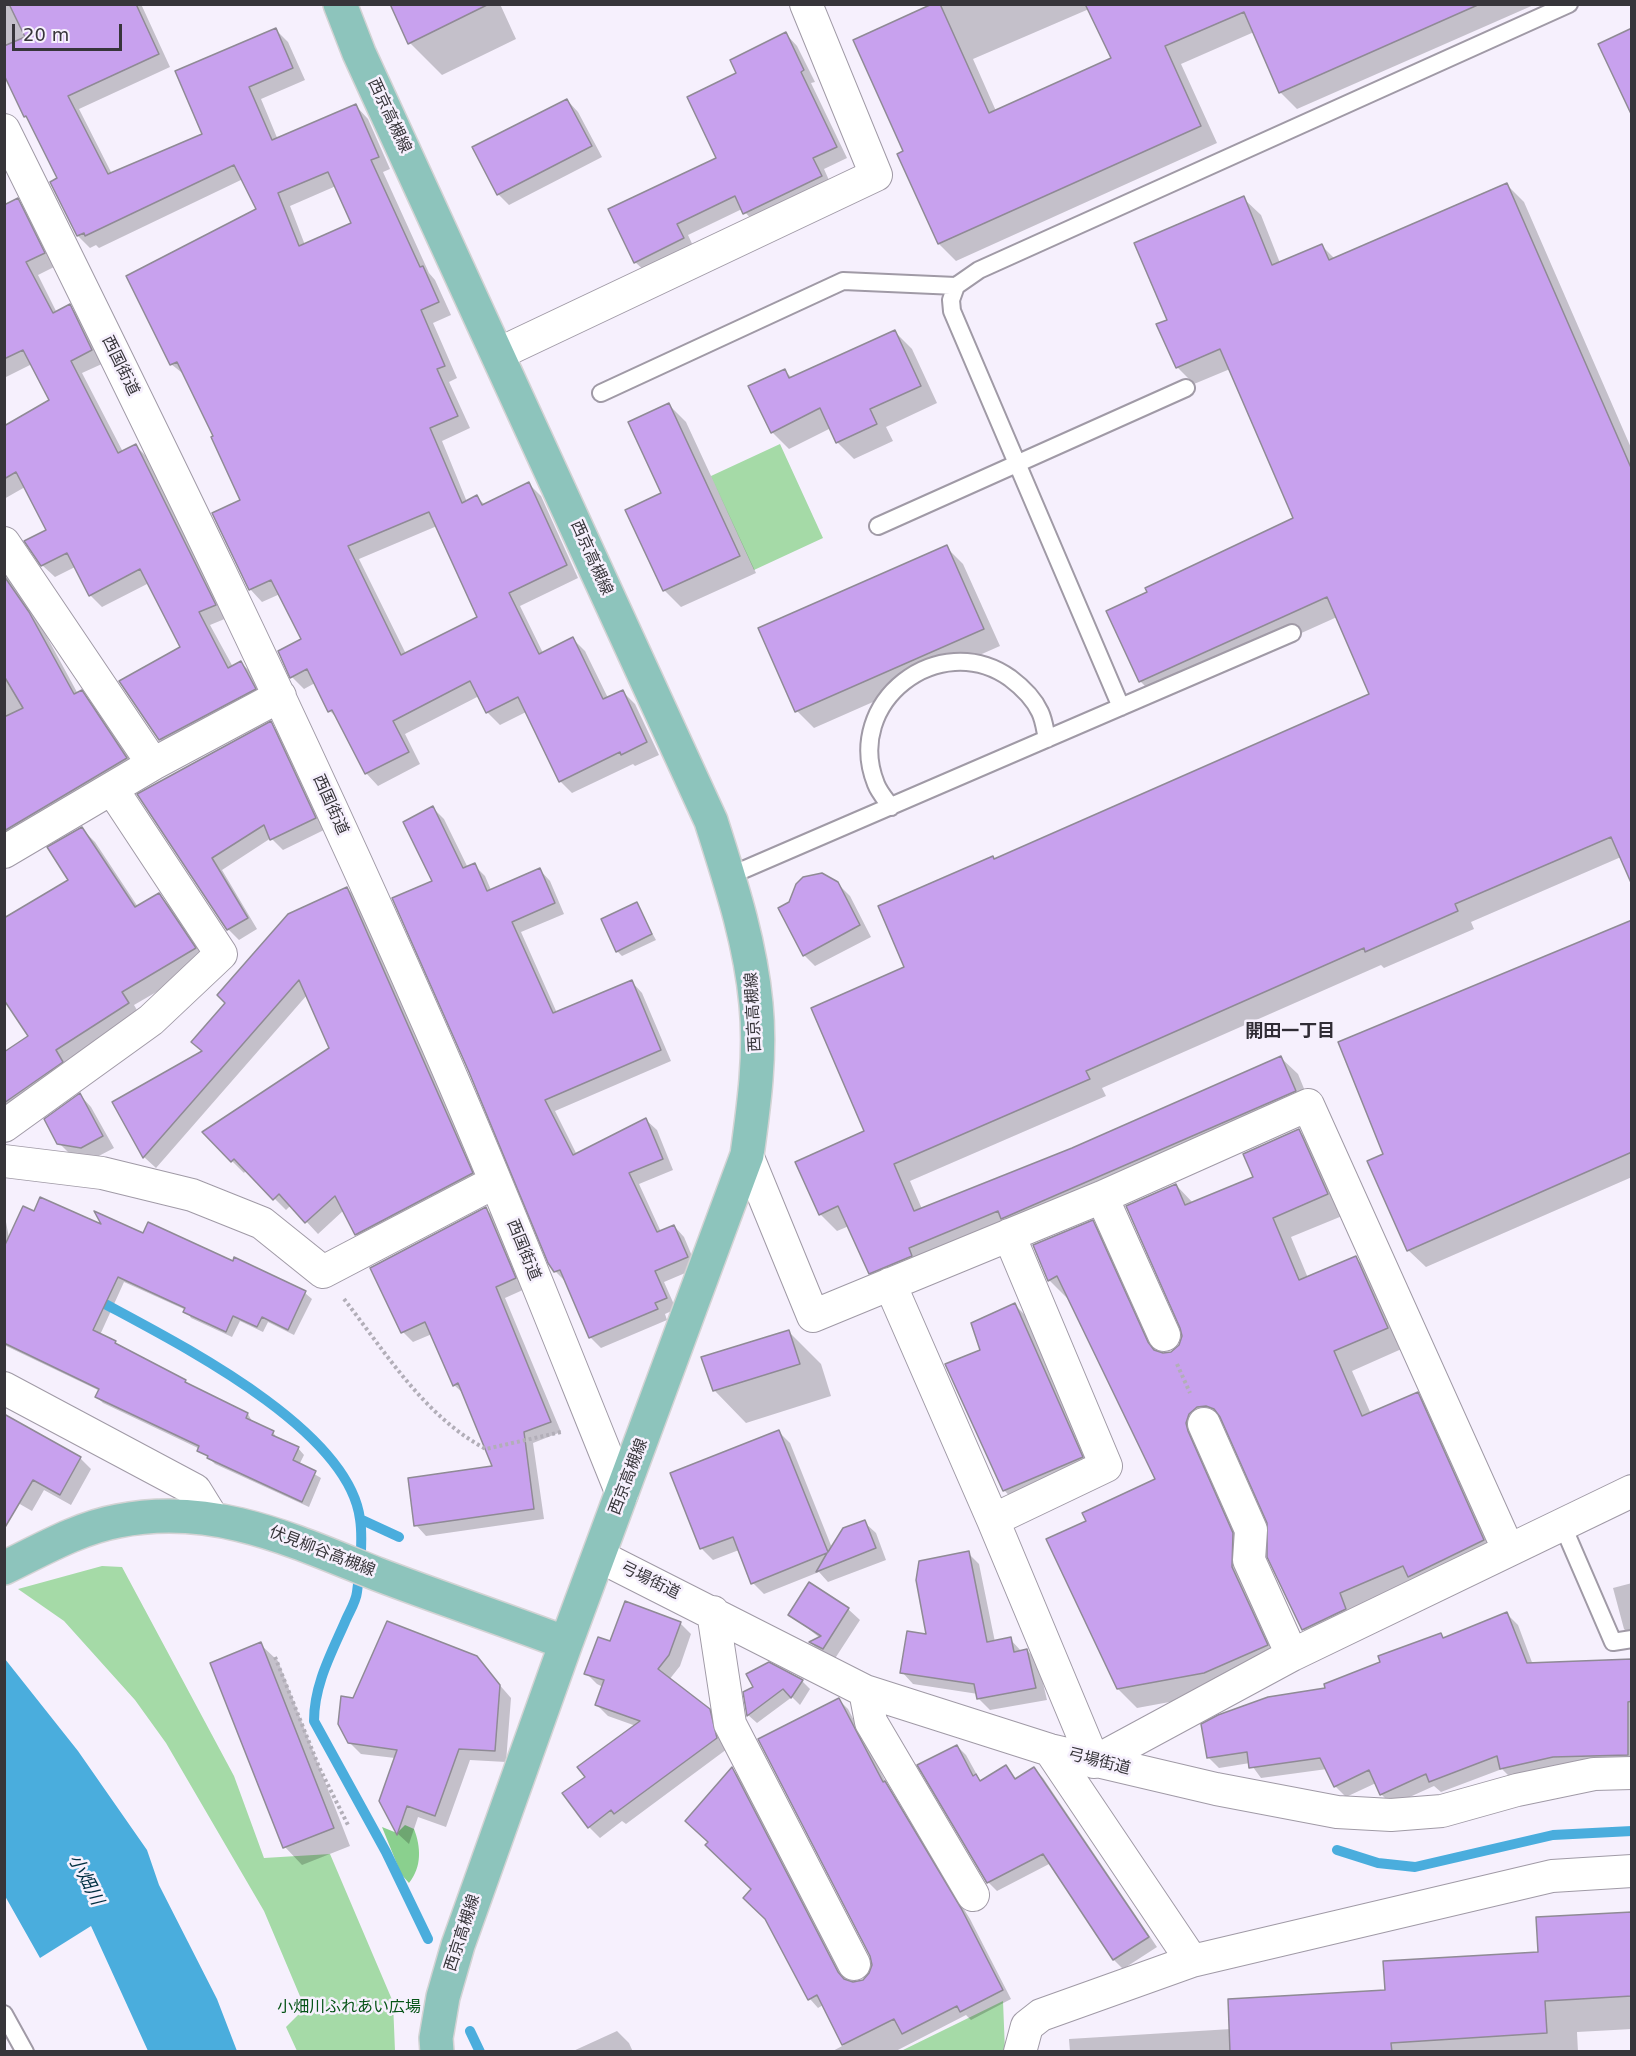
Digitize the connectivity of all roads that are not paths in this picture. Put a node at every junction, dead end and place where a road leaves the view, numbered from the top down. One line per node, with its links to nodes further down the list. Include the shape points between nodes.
1 (340, 4): 6 (main road, 西京高槻線)
2 (806, 4): 6 (street, via 876,176)
3 (1569, 4): 5 (lane, via 1155,188 979,270)
4 (4, 130): 13 (street, 西国街道)
5 (956, 286): 8 (lane, via 843,281); 9 (lane, via 952,311)
6 (498, 354): 20 (main road, 西京高槻線, via 711,821)
7 (1186, 388): 9 (lane)
8 (601, 393)
9 (1018, 464): 10 (lane); 14 (lane)
10 (878, 526)
11 (4, 543): 16 (street)
12 (1292, 633): 14 (lane)
13 (280, 696): 16 (street); 24 (street, 西国街道, via 428,1023)
14 (1120, 707): 15 (lane)
15 (1047, 739): 18 (lane); 18 (lane, via 1040,712 1022,687 998,669 968,662 938,663 919,671 887,696 873,724 870,754 876,784)
16 (153, 764): 17 (street)
17 (112, 789): 19 (street); 21 (street, via 222,954 151,1020)
18 (891, 807): 20 (lane)
19 (4, 852)
20 (729, 876): 22 (main road, 西京高槻線, via 742,919 756,1006 755,1099)
21 (4, 1126)
22 (747, 1155): 27 (street, via 813,1316); 32 (main road, 西京高槻線)
23 (4, 1161): 24 (street, via 102,1173 192,1195 262,1223 323,1272)
24 (495, 1182): 32 (street, 西国街道)
25 (1102, 1197): 26 (street); 28 (street); 36 (street, via 1308,1105)
26 (1009, 1235): 27 (street); 34 (street, via 1106,1466)
27 (890, 1284): 34 (street)
28 (1164, 1335)
29 (4, 1388): 33 (street, via 195,1490)
30 (1204, 1424): 42 (street, via 1251,1530 1249,1560)
31 (1632, 1491): 35 (street)
32 (622, 1494): 37 (main road, 西京高槻線)
33 (213, 1519): 38 (main road, 伏見柳谷高槻線, via 156,1516 117,1521 69,1537); 41 (main road, 伏見柳谷高槻線, via 259,1528)
34 (993, 1520): 45 (street)
35 (1562, 1524): 36 (street); 40 (lane, via 1613,1642)
36 (1508, 1549): 42 (street)
37 (599, 1556): 39 (street, 弓場街道); 41 (main road, 西京高槻線)
38 (4, 1568)
39 (712, 1612): 43 (street, 弓場街道); 50 (street, via 730,1724)
40 (1632, 1639)
41 (566, 1643): 53 (main road, 西京高槻線, via 458,1945 443,1997)
42 (1292, 1655): 45 (street)
43 (865, 1691): 44 (street, 弓場街道); 48 (street, via 871,1722)
44 (1050, 1750): 45 (street, 弓場街道); 49 (street)
45 (1094, 1762): 46 (street, 弓場街道, via 1337,1812 1391,1815 1442,1811 1594,1774)
46 (1632, 1773)
47 (1632, 1871): 49 (street, via 1552,1876)
48 (973, 1895)
49 (1192, 1961): 54 (street, via 1041,2015 1027,2026)
50 (854, 1964)
51 (4, 2014): 52 (lane)
52 (25, 2052)
53 (437, 2052)
54 (1020, 2052)

